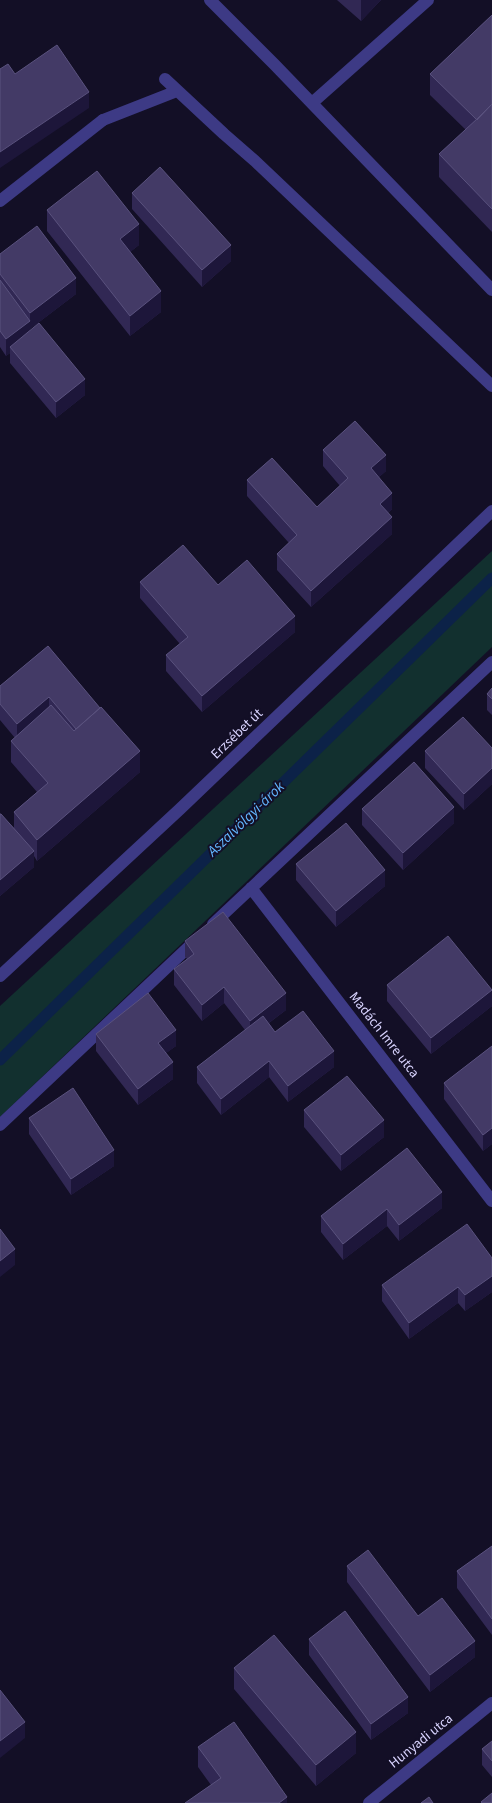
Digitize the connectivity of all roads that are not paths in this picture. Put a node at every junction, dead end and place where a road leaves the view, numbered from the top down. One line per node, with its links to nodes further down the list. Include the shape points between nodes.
1 (210, 0): 5 (street)
2 (428, 0): 5 (street)
3 (165, 79): 4 (street)
4 (177, 90): 6 (street, via 103,120); 8 (street)
5 (312, 103): 7 (street)
6 (0, 201)
7 (492, 290)
8 (492, 386)
9 (492, 511): 12 (street, Erzsébet út)
10 (492, 662): 11 (street)
11 (251, 888): 13 (street); 14 (street, Madách Imre utca)
12 (0, 976)
13 (0, 1125)
14 (492, 1201)
15 (492, 1703): 16 (street, Hunyadi utca)
16 (369, 1803)

